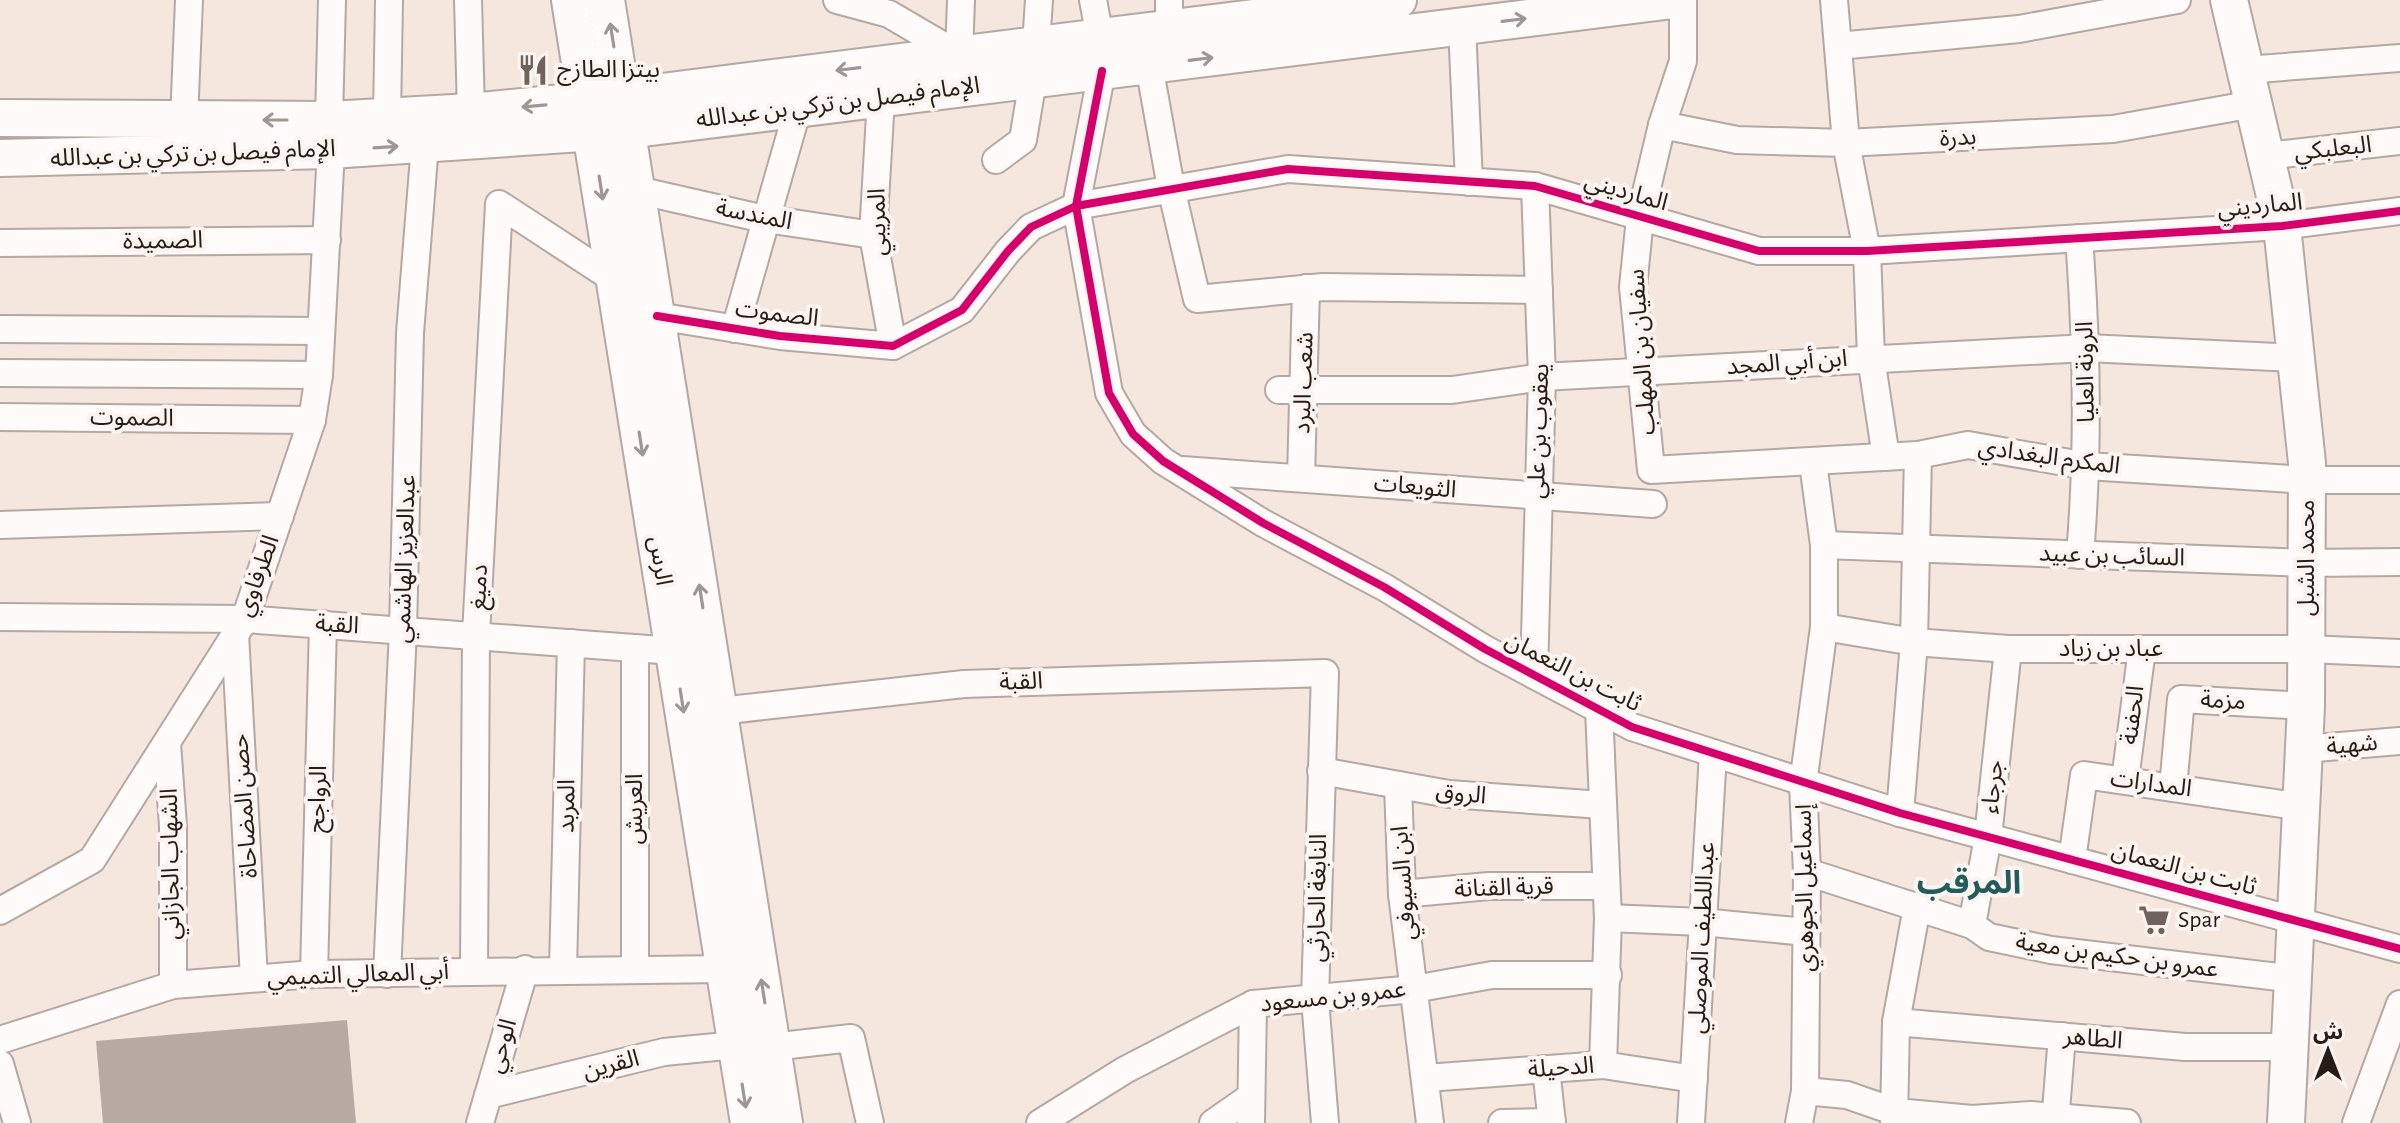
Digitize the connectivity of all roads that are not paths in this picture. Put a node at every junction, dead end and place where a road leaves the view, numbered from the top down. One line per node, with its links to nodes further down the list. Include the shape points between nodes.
1 (189, 0): 36 (street)
2 (332, 0): 38 (street, الطرفاوي)
3 (389, 0): 34 (street)
4 (468, 0): 32 (street)
5 (570, 0): 33 (street, الرس)
6 (606, 0): 33 (street, الرس, one-way to 6)
7 (837, 0): 17 (street)
8 (961, 0): 23 (street)
9 (1039, 0): 25 (street)
10 (1093, 0): 22 (street)
11 (1398, 0): 18 (street, الإمام فيصل بن تركي بن عبدالله)
12 (1673, 0): 20 (street, الإمام فيصل بن تركي بن عبدالله, one-way to 12)
13 (1683, 0): 37 (street, سفيان بن المهلب, via 1683,61)
14 (1834, 0): 21 (street)
15 (2177, 0): 21 (street, via 2019,29)
16 (2229, 0): 28 (street, محمد الشبل)
17 (888, 7): 23 (street); 26 (street)
18 (1279, 8): 19 (street, الإمام فيصل بن تركي بن عبدالله)
19 (1169, 14): 22 (street, الإمام فيصل بن تركي بن عبدالله)
20 (1462, 26): 27 (street, الإمام فيصل بن تركي بن عبدالله, one-way to 20); 45 (street)
21 (1838, 46): 40 (street)
22 (1101, 54): 25 (street, الإمام فيصل بن تركي بن عبدالله); 27 (street, الإمام فيصل بن تركي بن عبدالله); 49 (street, ثابت بن النعمان)
23 (959, 55): 25 (street, الإمام فيصل بن تركي بن عبدالله); 26 (street, الإمام فيصل بن تركي بن عبدالله)
24 (2400, 58): 28 (street)
25 (1035, 62): 29 (street, الإمام فيصل بن تركي بن عبدالله); 44 (street, via 1023,140)
26 (893, 63): 33 (street, الإمام فيصل بن تركي بن عبدالله, one-way to 33)
27 (1149, 65): 47 (street)
28 (2245, 70): 30 (street, محمد الشبل)
29 (881, 98): 31 (street, الإمام فيصل بن تركي بن عبدالله); 54 (street, المريبي)
30 (2254, 104): 40 (street, بدرة, via 2113,129); 42 (street, محمد الشبل)
31 (798, 108): 33 (street, الإمام فيصل بن تركي بن عبدالله); 52 (street)
32 (471, 112): 33 (street, الإمام فيصل بن تركي بن عبدالله, one-way to 32); 34 (street, الإمام فيصل بن تركي بن عبدالله)
33 (607, 115): 41 (street, الإمام فيصل بن تركي بن عبدالله); 48 (street, الرس); 59 (street, الرس, one-way to 59)
34 (387, 117): 38 (street, الإمام فيصل بن تركي بن عبدالله)
35 (0, 118): 36 (street, الإمام فيصل بن تركي بن عبدالله)
36 (184, 120): 38 (street, الإمام فيصل بن تركي بن عبدالله, one-way to 36)
37 (1662, 125): 40 (street, بدرة, via 1737,140); 51 (street, سفيان بن المهلب)
38 (330, 135): 41 (street, الإمام فيصل بن تركي بن عبدالله, one-way to 41); 43 (street, الإمام فيصل بن تركي بن عبدالله); 56 (street, الطرفاوي)
39 (2400, 141): 42 (street, البعلبكي)
40 (1846, 143): 58 (street)
41 (425, 144): 99 (street, عبدالعزيز الهاشمي, via 410,333)
42 (2266, 156): 53 (street, محمد الشبل)
43 (0, 158)
44 (996, 160)
45 (1469, 182): 46 (street, المارديني); 47 (street, المارديني, via 1288,169)
46 (1535, 186): 51 (street, المارديني); 61 (street, يعقوب بن علي)
47 (1171, 188): 49 (street, المارديني); 60 (street, via 1197,299)
48 (637, 190): 52 (street, المندسة); 62 (street, الرس)
49 (1076, 206): 66 (street, المارديني, via 1031,227 962,310); 81 (street, ثابت بن النعمان, via 1109,393 1133,434)
50 (2400, 211): 53 (street, المارديني)
51 (1640, 218): 58 (street, المارديني, via 1759,251); 70 (street, سفيان بن المهلب, via 1633,287)
52 (768, 219): 54 (street, المندسة); 64 (street)
53 (2282, 226): 55 (street, المارديني); 69 (street, محمد الشبل)
54 (873, 235): 66 (street, المريبي)
55 (2079, 238): 58 (street, المارديني); 67 (street, الرونة العليا)
56 (327, 240): 57 (street, الصميدة); 65 (street, الطرفاوي)
57 (0, 243)
58 (1867, 251): 68 (street)
59 (615, 280): 100 (street, دميغ, via 499,204); 107 (street, الرس, one-way to 107)
60 (1306, 288): 61 (street); 74 (street, شعب البرد)
61 (1539, 290): 73 (street, يعقوب بن علي)
62 (657, 316): 64 (street, الصموت); 113 (street, الرس, one-way to 62)
63 (0, 329): 65 (street)
64 (735, 329): 66 (street, الصموت)
65 (319, 331): 72 (street, الطرفاوي)
66 (893, 346)
67 (2087, 348): 68 (street, ابن أبي المجد); 69 (street, ابن أبي المجد); 80 (street, الرونة العليا)
68 (1871, 358): 70 (street, ابن أبي المجد); 78 (street)
69 (2296, 358): 84 (street, محمد الشبل)
70 (1640, 372): 73 (street, ابن أبي المجد); 82 (street, سفيان بن المهلب)
71 (0, 373): 72 (street)
72 (319, 375): 76 (street, الطرفاوي)
73 (1542, 377): 74 (street, ابن أبي المجد, via 1452,390); 86 (street, يعقوب بن علي)
74 (1292, 390): 83 (street, شعب البرد)
75 (0, 417): 76 (street, الصموت)
76 (312, 420): 88 (street, الطرفاوي)
77 (1918, 455): 78 (street, المكرم البغدادي); 80 (street, المكرم البغدادي, via 1968,445); 91 (street)
78 (1886, 457): 79 (street, المكرم البغدادي)
79 (1813, 463): 82 (street, المكرم البغدادي); 90 (street, إسماعيل الجوهري)
80 (2087, 466): 84 (street, المكرم البغدادي); 92 (street, الرونة العليا)
81 (1177, 470): 83 (street, الثويعات); 110 (street, ثابت بن النعمان)
82 (1651, 470)
83 (1301, 478): 86 (street, الثويعات)
84 (2307, 480): 85 (street, المكرم البغدادي); 94 (street, محمد الشبل)
85 (2400, 480)
86 (1536, 498): 87 (street, الثويعات); 110 (street, يعقوب بن علي)
87 (1653, 504)
88 (280, 516): 89 (street); 97 (street, الطرفاوي)
89 (0, 525)
90 (1824, 545): 91 (street, السائب بن عبيد); 98 (street, إسماعيل الجوهري)
91 (1916, 548): 92 (street, السائب بن عبيد); 101 (street)
92 (2080, 555): 94 (street, السائب بن عبيد)
93 (2400, 562): 94 (street, السائب بن عبيد)
94 (2307, 563): 106 (street, محمد الشبل)
95 (0, 617): 97 (street, القبة)
96 (323, 624): 97 (street, القبة); 99 (street, القبة); 144 (street, الرواجح)
97 (240, 626): 115 (street, الطرفاوي); 147 (street, حصن المضاحاة)
98 (1824, 627): 101 (street, عباد بن زياد); 120 (street, إسماعيل الجوهري)
99 (403, 630): 100 (street, القبة); 145 (street, عبدالعزيز الهاشمي)
100 (476, 635): 102 (street, القبة); 143 (street, دميغ)
101 (1914, 642): 104 (street, عباد بن زياد); 125 (street)
102 (571, 643): 103 (street, القبة); 140 (street, المربد)
103 (635, 648): 107 (street, القبة); 141 (street, العريش)
104 (2008, 649): 105 (street, عباد بن زياد); 126 (street, جرجاء)
105 (2142, 649): 106 (street, عباد بن زياد); 119 (street, الحفنة)
106 (2307, 649): 108 (street, عباد بن زياد); 111 (street, محمد الشبل)
107 (674, 651): 142 (street, الرس, one-way to 142)
108 (2400, 653)
109 (1325, 673): 113 (street, القبة, via 964,684); 118 (street, النابغة الحارثي)
110 (1534, 675): 112 (street, ثابت بن النعمان)
111 (2306, 706): 116 (street, محمد الشبل); 122 (street, مزمة, via 2181,699)
112 (1599, 709): 117 (street, ثابت بن النعمان, via 1632,727); 123 (street)
113 (719, 711): 158 (street, الرس, one-way to 113)
114 (2400, 741): 116 (street, شهية)
115 (167, 743): 132 (street, الطرفاوي, via 92,860); 149 (street, الشهاب الجازاني)
116 (2304, 749): 124 (street, محمد الشبل)
117 (1713, 754): 120 (street, ثابت بن النعمان); 135 (street, عبداللطيف الموصلي)
118 (1321, 771): 121 (street, الروق); 151 (street, النابغة الحارثي)
119 (2125, 780): 122 (street, المدارات); 127 (street, المدارات, via 2084,775)
120 (1803, 784): 125 (street, ثابت بن النعمان); 128 (street, إسماعيل الجوهري)
121 (1398, 785): 123 (street, الروق); 130 (street, ابن السيوفي)
122 (2173, 788): 124 (street, المدارات)
123 (1602, 805): 129 (street)
124 (2303, 807): 134 (street, محمد الشبل)
125 (1900, 813): 126 (street, ثابت بن النعمان)
126 (1988, 837): 127 (street, ثابت بن النعمان); 136 (street, جرجاء)
127 (2072, 860): 134 (street, ثابت بن النعمان)
128 (1807, 872): 131 (street, عمرو بن حكيم بن معية); 137 (street, إسماعيل الجوهري)
129 (1606, 886): 130 (street, قرية القنانة, via 1489,886); 133 (street)
130 (1402, 894): 150 (street, ابن السيوفي)
131 (1917, 907): 136 (street, عمرو بن حكيم بن معية); 154 (street)
132 (0, 911)
133 (1608, 918): 135 (street); 146 (street)
134 (2299, 921): 138 (street, ثابت بن النعمان); 148 (street, محمد الشبل)
135 (1702, 922): 137 (street); 164 (street, عبداللطيف الموصلي)
136 (1972, 925): 148 (street, عمرو بن حكيم بن معية, via 1989,937 2051,950)
137 (1806, 932): 165 (street, إسماعيل الجوهري)
138 (2400, 949)
139 (525, 969): 140 (street, أبي المعالي التميمي); 143 (street, أبي المعالي التميمي); 166 (street, الوحي)
140 (563, 969): 141 (street, أبي المعالي التميمي)
141 (635, 969): 142 (street, أبي المعالي التميمي)
142 (724, 969): 157 (street, الرس)
143 (474, 971): 145 (street, أبي المعالي التميمي)
144 (314, 974): 145 (street, أبي المعالي التميمي); 147 (street, أبي المعالي التميمي)
145 (387, 974)
146 (1608, 975): 150 (street, عمرو بن مسعود, via 1492,975); 161 (street)
147 (254, 978): 149 (street, أبي المعالي التميمي)
148 (2295, 979): 159 (street, محمد الشبل)
149 (173, 985): 156 (street, أبي المعالي التميمي)
150 (1414, 989): 151 (street, عمرو بن مسعود); 163 (street, ابن السيوفي)
151 (1315, 999): 152 (street, عمرو بن مسعود); 178 (street, النابغة الحارثي)
152 (1253, 1004): 167 (street); 176 (street, عمرو بن مسعود, via 1125,1070)
153 (2400, 1004): 186 (street)
154 (1896, 1022): 155 (street, الطاهر); 168 (street)
155 (2062, 1036): 159 (street, الطاهر, via 2185,1047); 169 (street)
156 (0, 1040)
157 (736, 1045): 166 (street, القرين, via 664,1052); 173 (street, الرس, one-way to 173)
158 (772, 1047): 174 (street, الرس); 175 (street, via 851,1038)
159 (2291, 1047): 185 (street, محمد الشبل)
160 (0, 1064): 171 (street)
161 (1603, 1065): 162 (street, الدحيلة); 164 (street, الدحيلة)
162 (1546, 1069): 163 (street, الدحيلة); 181 (street)
163 (1426, 1078): 179 (street, ابن السيوفي)
164 (1694, 1079): 182 (street, عبداللطيف الموصلي)
165 (1805, 1091): 168 (street, via 1847,1095); 183 (street, إسماعيل الجوهري)
166 (488, 1095): 172 (street, الوحي)
167 (1250, 1111): 177 (street)
168 (1895, 1117): 170 (street)
169 (2055, 1120): 170 (street); 184 (street)
170 (1972, 1121)
171 (17, 1123)
172 (480, 1123)
173 (749, 1123)
174 (784, 1123)
175 (870, 1123)
176 (1040, 1123)
177 (1213, 1123)
178 (1325, 1123)
179 (1430, 1123)
180 (1502, 1123): 181 (street)
181 (1552, 1123)
182 (1691, 1123)
183 (1799, 1123)
184 (2127, 1123)
185 (2286, 1123)
186 (2356, 1123)

